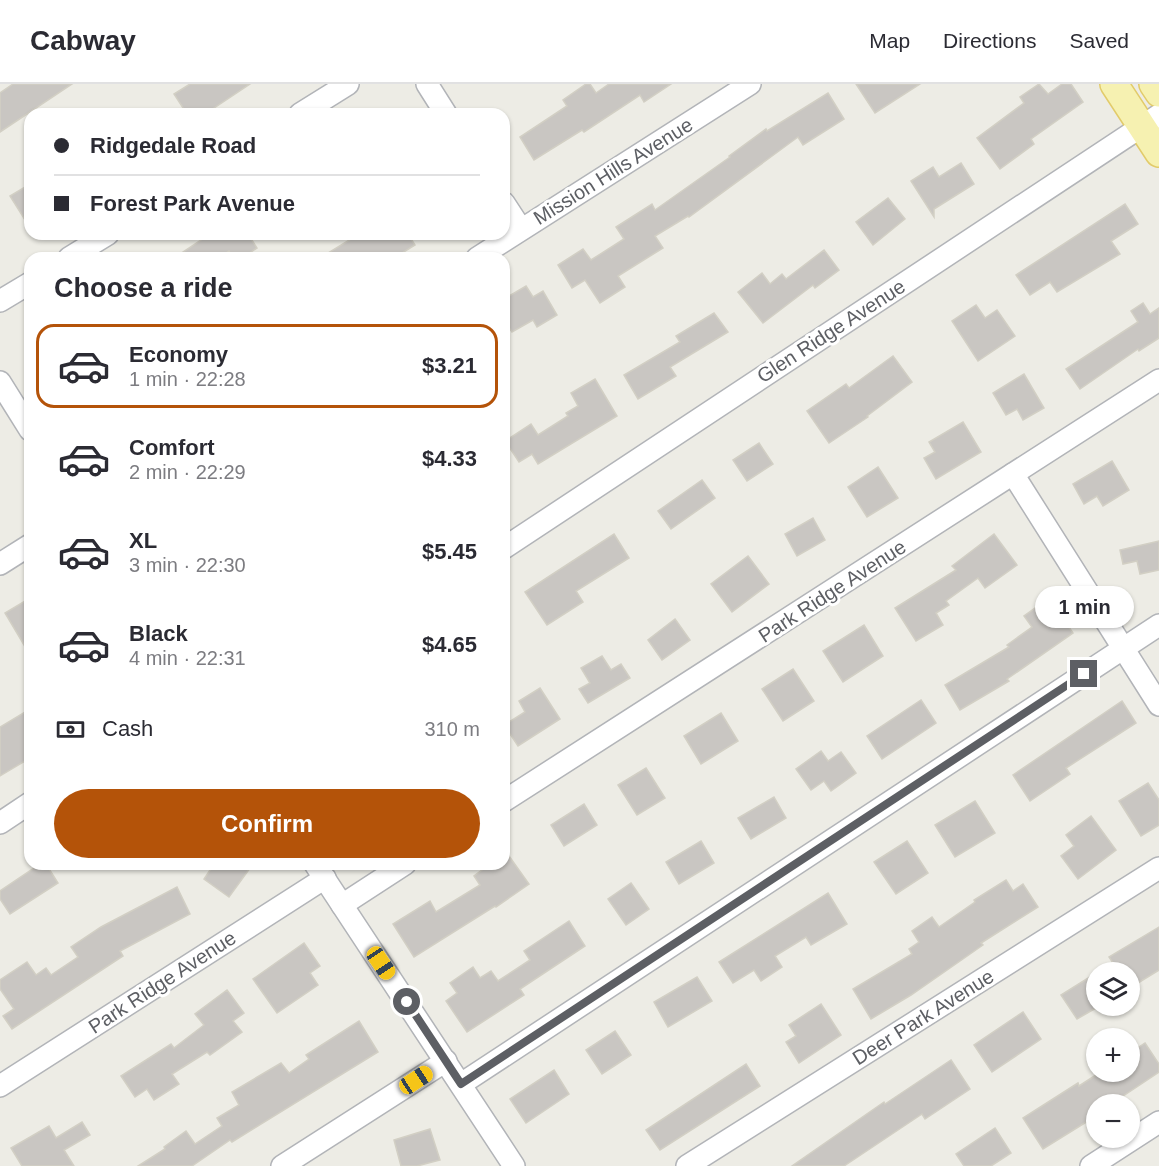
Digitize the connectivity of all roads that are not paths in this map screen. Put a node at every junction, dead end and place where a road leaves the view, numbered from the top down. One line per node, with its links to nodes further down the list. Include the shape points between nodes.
1 (348, 84): 7 (street)
2 (427, 84): 8 (street)
3 (750, 84): 12 (street, Mission Hills Avenue)
4 (1114, 84): 9 (main road)
5 (1153, 84): 6 (main road)
6 (1159, 93)
7 (310, 108)
8 (442, 108)
9 (1150, 121): 10 (main road); 24 (street, Glen Ridge Avenue)
10 (1159, 153)
11 (510, 212): 12 (street)
12 (521, 229): 13 (street, Mission Hills Avenue)
13 (510, 236)
14 (98, 240): 16 (street)
15 (504, 240): 17 (street, Mission Hills Avenue)
16 (79, 252)
17 (486, 252)
18 (24, 286): 19 (street)
19 (0, 301)
20 (1159, 380): 23 (street, Park Ridge Avenue)
21 (0, 382): 22 (street)
22 (24, 420)
23 (1013, 474): 28 (street); 30 (street, Park Ridge Avenue)
24 (510, 544)
25 (24, 549): 26 (street)
26 (0, 564)
27 (1159, 625): 28 (street)
28 (1123, 648): 29 (street); 38 (street)
29 (1159, 705)
30 (510, 797)
31 (24, 808): 32 (street)
32 (0, 823)
33 (1159, 868): 43 (street, Deer Park Avenue)
34 (396, 870): 36 (street)
35 (320, 871): 36 (street); 39 (street, Park Ridge Avenue)
36 (342, 905): 37 (street)
37 (446, 1061): 38 (street); 41 (street)
38 (461, 1084): 42 (street)
39 (0, 1086)
40 (1159, 1122): 44 (street)
41 (282, 1166)
42 (514, 1166)
43 (687, 1166)
44 (1091, 1166)

